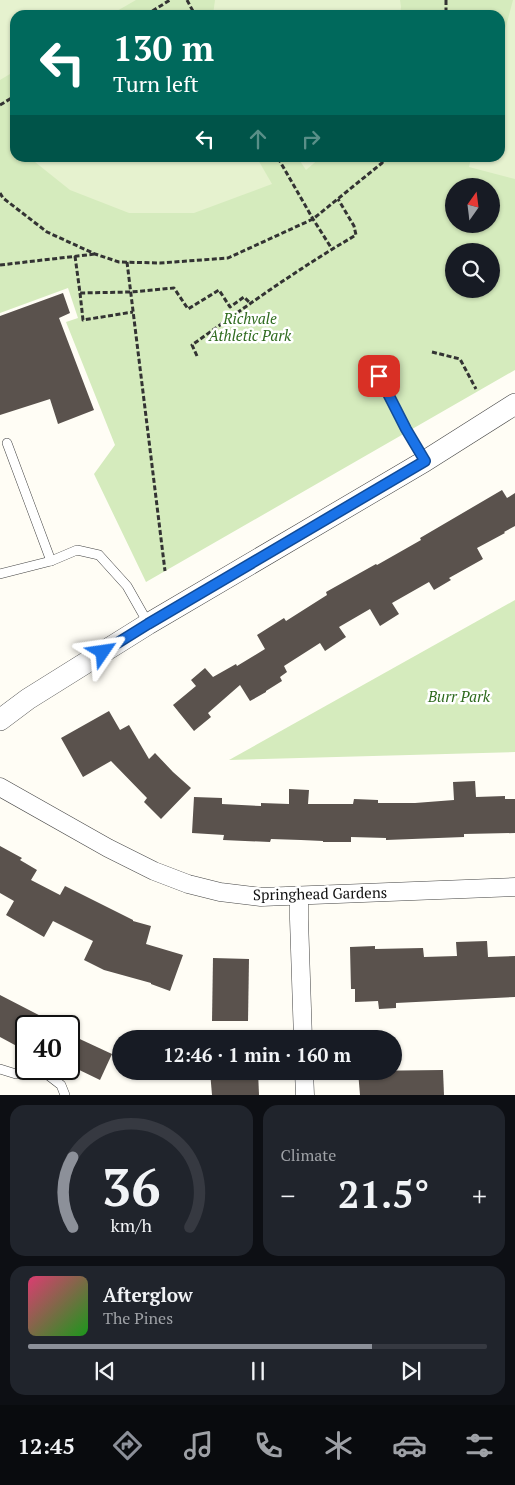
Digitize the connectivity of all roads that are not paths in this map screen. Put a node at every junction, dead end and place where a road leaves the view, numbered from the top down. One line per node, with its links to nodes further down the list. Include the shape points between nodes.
1 (379, 376): 4 (lane)
2 (515, 404): 4 (street)
3 (6, 443): 5 (lane)
4 (425, 461): 7 (street)
5 (51, 561): 6 (lane); 7 (lane, via 76,550 99,555 127,586)
6 (0, 574)
7 (148, 624): 8 (street)
8 (0, 720)
9 (0, 787): 11 (street, Springhead Gardens, via 116,852 188,884 261,897)
10 (515, 887): 11 (street, Springhead Gardens)
11 (300, 896): 12 (street)
12 (303, 1030)
13 (0, 1070): 15 (lane, via 48,1075 61,1085)
14 (304, 1080): 16 (street)
15 (65, 1095)
16 (305, 1095)

